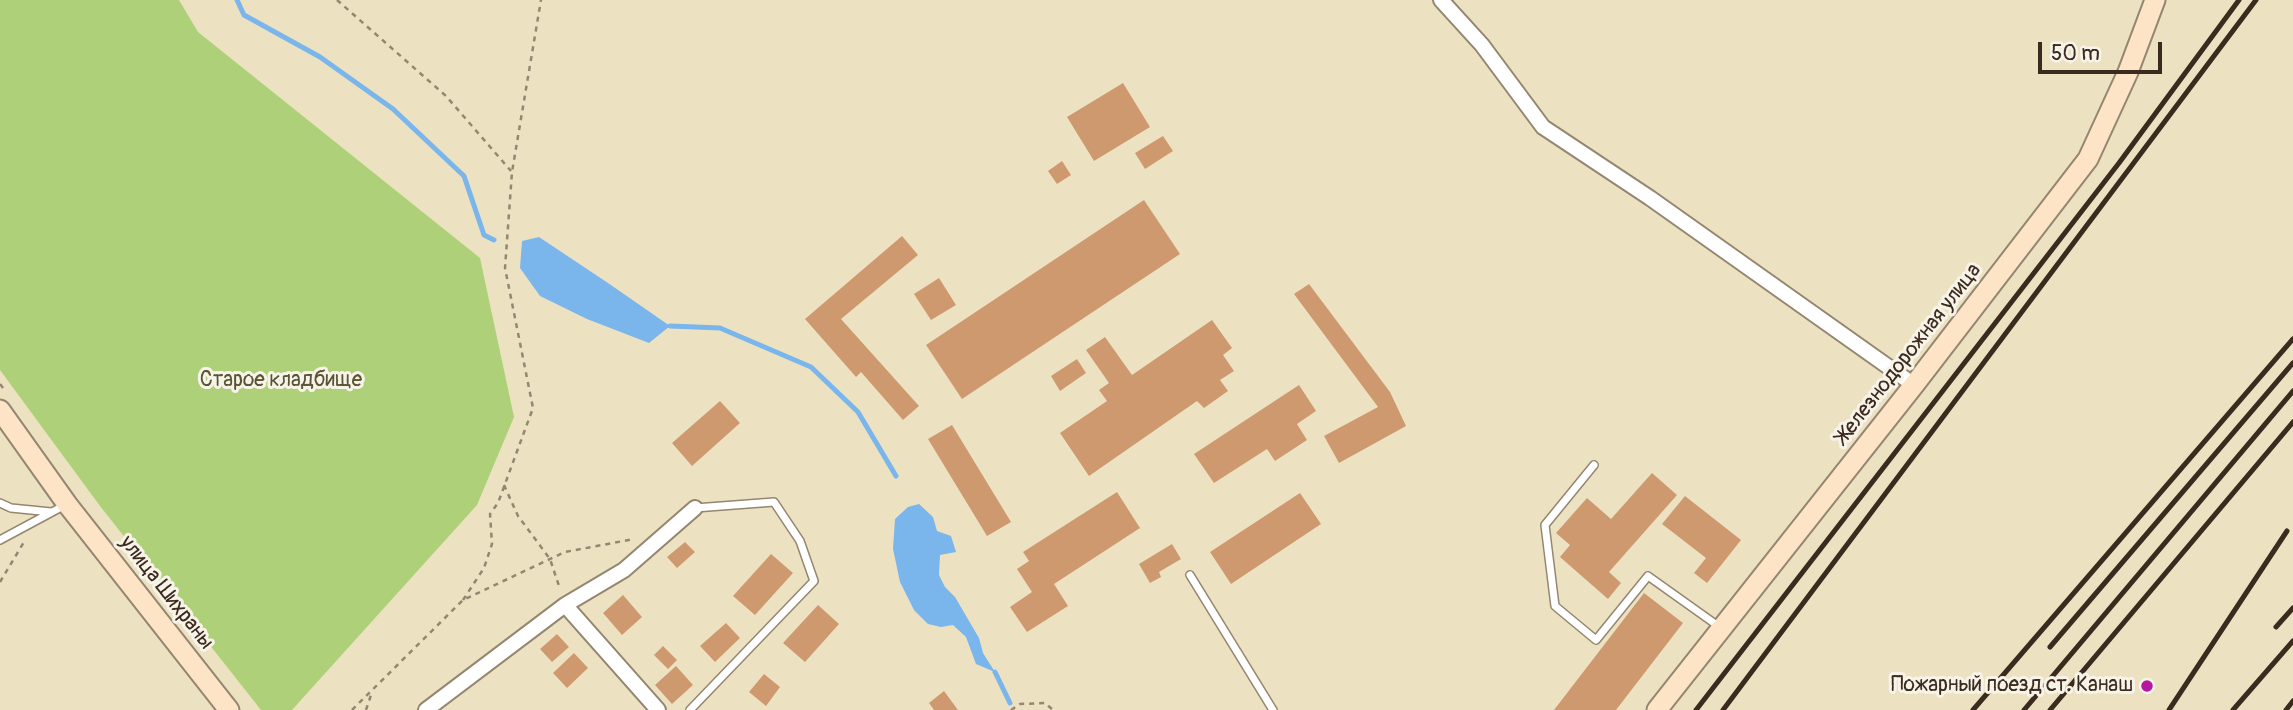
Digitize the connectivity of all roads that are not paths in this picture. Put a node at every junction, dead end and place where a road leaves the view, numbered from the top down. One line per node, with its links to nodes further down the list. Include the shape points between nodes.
1 (1441, 0): 3 (street, via 1482,45 1543,127)
2 (2155, 0): 3 (street, Железнодорожная улица, via 2088,159)
3 (1914, 386): 12 (street, Железнодорожная улица)
4 (0, 411): 7 (street, улица Шихраны)
5 (1594, 466): 12 (lane, via 1545,525 1555,607 1596,640 1648,576)
6 (0, 503): 7 (lane, via 10,508)
7 (60, 508): 9 (lane); 13 (street, улица Шихраны)
8 (695, 508): 11 (street, via 624,570); 16 (lane, via 774,502 800,541 814,581)
9 (0, 540)
10 (1189, 575): 17 (lane)
11 (565, 605): 14 (street); 15 (street)
12 (1722, 628): 18 (street, Железнодорожная улица)
13 (229, 710)
14 (426, 710)
15 (658, 710)
16 (690, 710)
17 (1273, 710)
18 (1657, 710)

